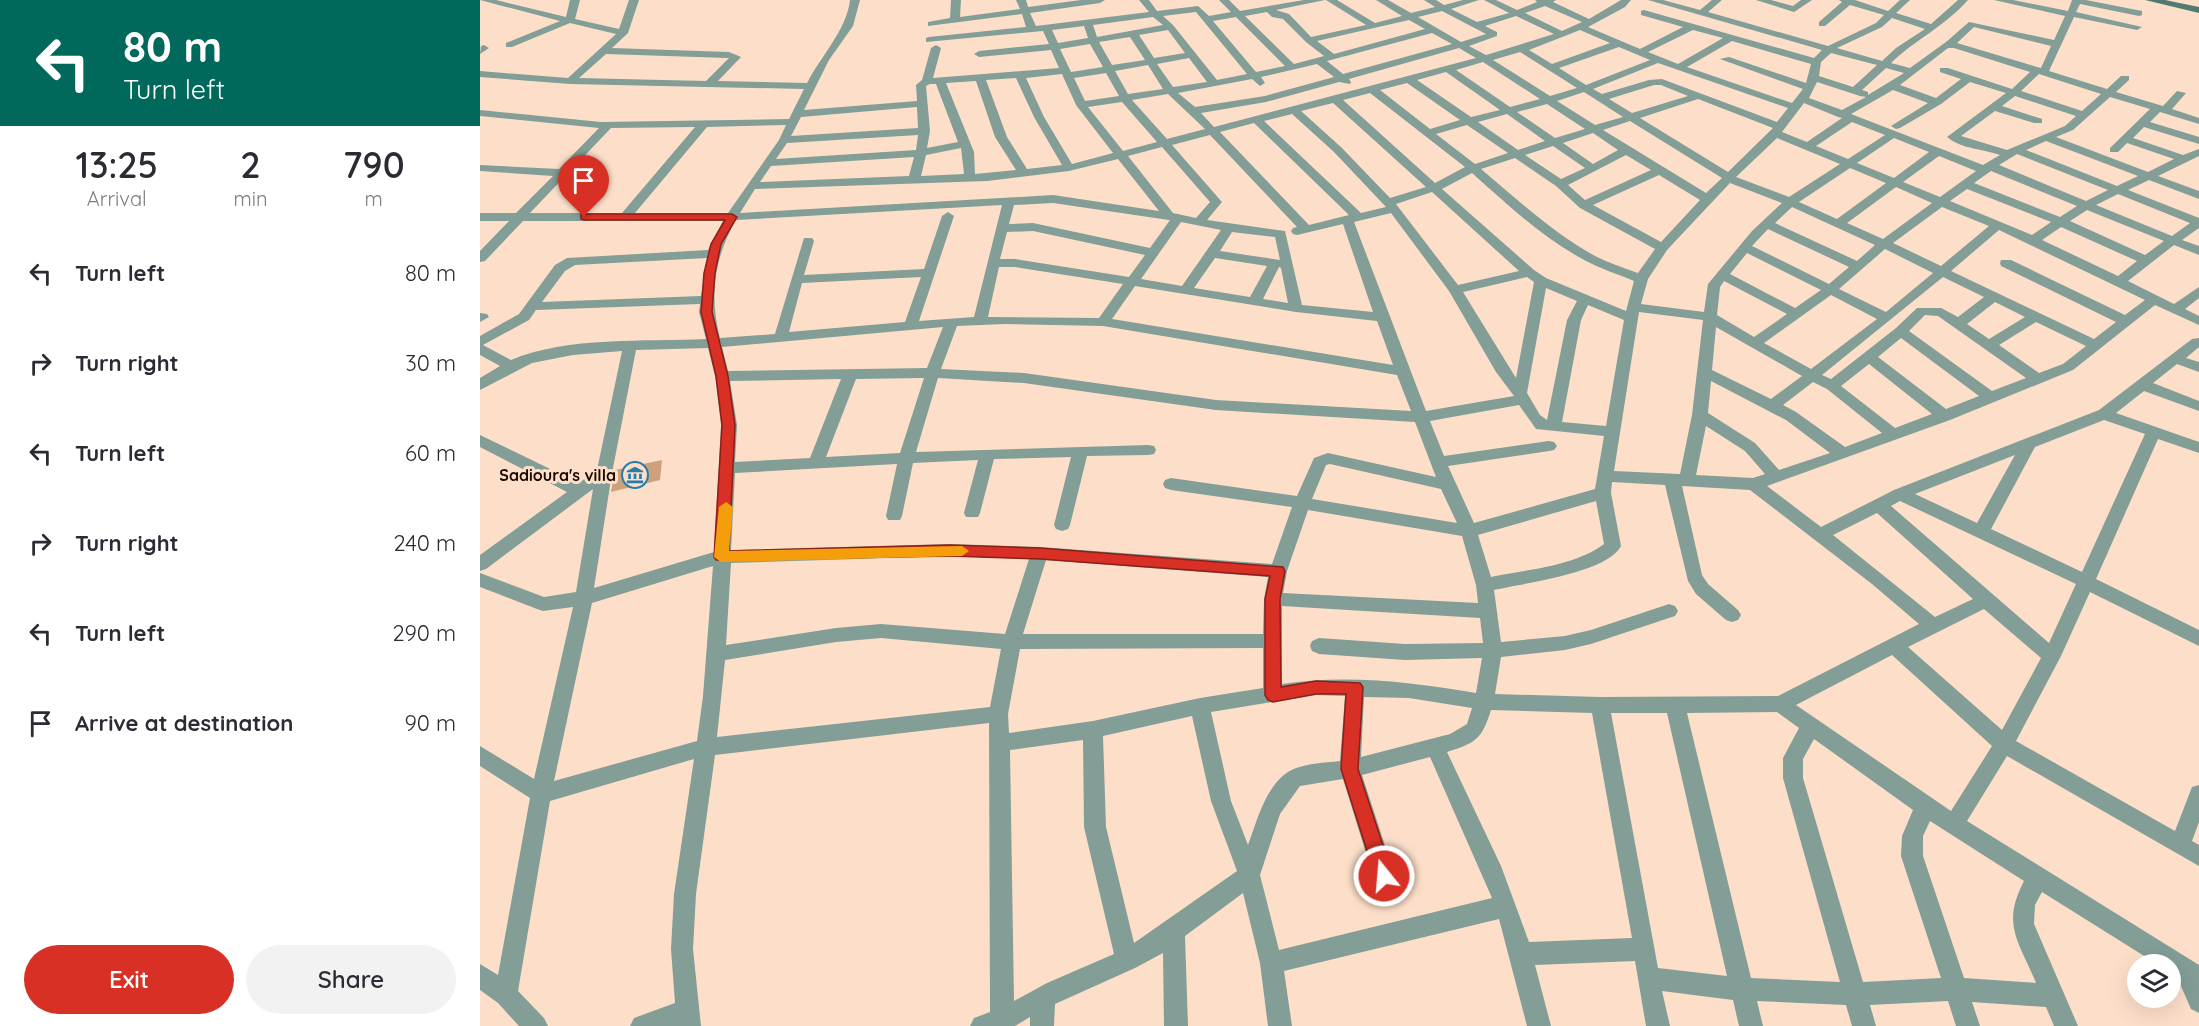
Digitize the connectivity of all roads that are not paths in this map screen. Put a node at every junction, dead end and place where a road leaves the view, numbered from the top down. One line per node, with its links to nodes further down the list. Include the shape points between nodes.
1 (485, 0): 47 (street)
2 (575, 0): 47 (street)
3 (634, 0): 64 (street)
4 (855, 0): 117 (street, via 848,26)
5 (956, 0): 48 (street)
6 (1100, 0): 30 (street)
7 (1144, 0): 38 (street)
8 (1224, 0): 39 (street)
9 (1260, 0): 33 (street)
10 (1320, 0): 33 (street)
11 (1331, 0): 56 (street)
12 (1381, 0): 45 (street)
13 (1429, 0): 31 (street)
14 (1474, 0): 31 (street)
15 (1489, 0): 35 (street)
16 (1626, 0): 51 (street)
17 (1653, 0): 40 (street)
18 (1717, 0): 40 (street)
19 (1807, 0): 34 (street)
20 (1848, 0): 42 (street); 54 (street)
21 (1905, 0): 42 (street)
22 (1963, 0): 61 (street)
23 (1999, 0): 28 (street)
24 (2077, 0): 37 (street); 41 (street)
25 (2150, 0): 32 (main road)
26 (2165, 0): 32 (main road)
27 (1546, 1): 35 (street); 51 (street)
28 (2021, 2): 41 (street)
29 (1760, 3): 34 (street)
30 (1023, 5): 48 (street); 60 (street)
31 (1443, 8): 45 (street); 55 (street)
32 (2199, 8)
33 (1270, 9): 39 (street); 69 (street, via 1275,15 1286,16)
34 (1794, 9): 44 (street)
35 (1517, 13): 55 (street); 66 (street)
36 (1644, 13): 58 (street)
37 (2139, 13)
38 (1155, 14): 46 (street, via 1195,8); 49 (street); 57 (street)
39 (1239, 14): 46 (street); 92 (street)
40 (1701, 14): 52 (street)
41 (2070, 14): 59 (street); 73 (street)
42 (1890, 15): 61 (street); 77 (street, via 1879,25)
43 (1746, 16): 52 (street)
44 (1786, 16)
45 (1409, 17): 56 (street); 62 (street)
46 (1208, 19): 103 (street)
47 (570, 20): 64 (street); 74 (street)
48 (955, 21): 50 (street)
49 (1088, 22): 60 (street); 70 (street)
50 (931, 24)
51 (1584, 24): 66 (street); 71 (street)
52 (1737, 24): 63 (street)
53 (1778, 24): 63 (street)
54 (1822, 24)
55 (1477, 25): 75 (street, via 1494,34)
56 (1374, 26): 69 (street)
57 (1170, 27): 65 (street); 82 (street)
58 (1691, 27): 68 (street); 81 (street)
59 (2137, 27)
60 (1039, 28): 67 (street); 76 (street)
61 (1933, 28): 89 (street)
62 (1433, 30): 75 (street); 83 (street)
63 (1770, 32): 77 (street)
64 (623, 33): 80 (street)
65 (1133, 33): 70 (street); 88 (street)
66 (1562, 34): 78 (street)
67 (978, 36): 76 (street, via 979,58); 111 (street, via 933,44)
68 (1732, 37): 79 (street); 91 (street)
69 (1309, 40): 83 (street)
70 (1094, 41): 76 (street); 94 (street)
71 (1620, 43): 81 (street); 93 (street)
72 (1950, 44): 73 (street, via 1969,24); 97 (street); 98 (street)
73 (2057, 44): 97 (street)
74 (509, 45)
75 (1461, 45): 84 (street); 105 (street)
76 (1053, 47): 99 (street)
77 (1831, 48): 89 (street); 118 (street, via 1821,55)
78 (1521, 49): 84 (street); 93 (street)
79 (1773, 49): 90 (street); 118 (street)
80 (603, 51): 110 (street); 113 (street, via 736,57)
81 (1641, 52): 87 (street)
82 (1191, 55): 88 (street); 114 (street)
83 (1332, 57): 86 (street)
84 (1485, 58): 95 (street); 132 (street)
85 (1725, 59): 90 (street)
86 (1319, 60): 92 (street); 105 (street)
87 (1658, 60): 91 (street); 101 (street)
88 (1152, 63): 94 (street); 120 (street)
89 (1885, 64): 98 (street); 122 (street)
90 (1745, 65): 109 (street); 118 (street)
91 (1681, 66): 109 (street)
92 (1292, 68): 103 (street)
93 (1550, 68): 119 (street)
94 (1109, 69): 99 (street); 129 (street)
95 (1448, 69): 108 (street); 139 (street)
96 (1944, 70): 106 (street)
97 (2041, 71): 123 (street); 124 (street)
98 (1912, 72): 116 (street)
99 (1067, 73): 102 (street); 135 (street)
100 (480, 74): 110 (street)
101 (1629, 74): 115 (street); 119 (street)
102 (1020, 75): 104 (street); 179 (street)
103 (1253, 76): 114 (street); 126 (street)
104 (980, 78): 112 (street); 185 (street, via 1001,137)
105 (1340, 78): 121 (street); 126 (street)
106 (1969, 78): 123 (street); 133 (street)
107 (2125, 78): 124 (street)
108 (1408, 79): 121 (street); 147 (street)
109 (1719, 80): 118 (street)
110 (570, 81): 113 (street)
111 (927, 81): 112 (street); 134 (street, via 920,87)
112 (940, 81): 165 (street)
113 (709, 84): 117 (street)
114 (1214, 84): 120 (street)
115 (1646, 84): 127 (street, via 1662,82); 130 (street)
116 (1892, 86): 128 (street); 133 (street)
117 (811, 87): 145 (street)
118 (1807, 87): 122 (street); 143 (street); 155 (street)
119 (1583, 89): 130 (street); 132 (street)
120 (1169, 90): 129 (street); 140 (street)
121 (1366, 91): 131 (street); 158 (street)
122 (1855, 91): 128 (street)
123 (2013, 93): 136 (street); 142 (street)
124 (2108, 93): 137 (street); 142 (street)
125 (2181, 93): 137 (street)
126 (1273, 96): 140 (street)
127 (1698, 96): 144 (street); 155 (street)
128 (1873, 97): 143 (street)
129 (1125, 98): 135 (street); 164 (street)
130 (1601, 98): 144 (street)
131 (1335, 99): 138 (street); 194 (street)
132 (1546, 99): 139 (street); 153 (street)
133 (1936, 102): 157 (street)
134 (921, 104): 145 (street); 156 (street)
135 (1082, 105): 172 (street)
136 (1994, 107): 148 (street); 173 (street, via 1953,137 1971,145)
137 (2162, 109): 149 (street); 151 (street)
138 (1293, 110): 146 (street); 202 (street)
139 (1509, 110): 147 (street); 162 (street)
140 (1194, 111): 154 (street)
141 (480, 113): 152 (street)
142 (2083, 115): 159 (street, via 2069,128)
143 (1846, 116): 157 (street); 166 (street)
144 (1631, 117): 153 (street); 188 (street)
145 (795, 118): 150 (street); 161 (street)
146 (1256, 118): 154 (street); 210 (street)
147 (1468, 121): 158 (street); 174 (street)
148 (2038, 121)
149 (2199, 121)
150 (704, 123): 152 (street); 204 (street)
151 (2143, 123): 160 (street); 163 (street)
152 (609, 125): 184 (street)
153 (1592, 129): 162 (street); 167 (street)
154 (1212, 130): 164 (street); 219 (street)
155 (1777, 130): 166 (street); 188 (street)
156 (924, 131): 161 (street); 171 (street)
157 (1894, 131): 169 (street); 177 (street)
158 (1427, 133): 180 (street)
159 (2047, 138): 173 (street); 186 (street)
160 (2126, 139): 168 (street); 175 (street)
161 (784, 140): 176 (street)
162 (1553, 141): 174 (street); 181 (street)
163 (2199, 141)
164 (1163, 142): 172 (street); 212 (street, via 1216,202)
165 (965, 144): 171 (street); 187 (street)
166 (1808, 147): 177 (street)
167 (1626, 150): 181 (street); 183 (street)
168 (2114, 150)
169 (1937, 152): 182 (street); 190 (street)
170 (2199, 152): 175 (street)
171 (921, 153): 176 (street); 189 (street)
172 (1119, 153): 179 (street); 208 (street)
173 (2013, 153): 182 (street); 195 (street)
174 (1516, 154): 180 (street); 191 (street)
175 (2184, 159): 186 (street)
176 (769, 163): 193 (street)
177 (1850, 164): 190 (street); 199 (street)
178 (480, 168): 184 (street)
179 (1069, 168): 185 (street)
180 (1473, 168): 194 (street); 242 (street, via 1565,243)
181 (1593, 168): 191 (street)
182 (1988, 168): 192 (street); 203 (street)
183 (1661, 170): 197 (street); 201 (street)
184 (563, 173): 209 (street)
185 (1024, 173): 187 (street)
186 (2149, 175): 195 (street); 196 (street)
187 (970, 178): 189 (street)
188 (1729, 178): 197 (street); 199 (street)
189 (914, 180): 193 (street)
190 (1894, 182): 200 (street); 215 (street)
191 (1560, 184): 201 (street)
192 (1966, 184): 200 (street); 211 (street)
193 (752, 186): 207 (street)
194 (1434, 188): 202 (street); 240 (street)
195 (2120, 190): 203 (street); 213 (street)
196 (2199, 195)
197 (1707, 199): 225 (street)
198 (1009, 201): 207 (street); 208 (street, via 1053,199); 217 (street)
199 (1790, 202): 214 (street); 215 (street)
200 (1942, 203): 216 (street); 224 (street)
201 (1584, 204): 225 (street)
202 (1391, 205): 210 (street); 246 (street)
203 (2086, 205): 211 (street); 222 (street)
204 (627, 216): 207 (street); 209 (street)
205 (948, 216): 238 (street)
206 (480, 217): 209 (street)
207 (732, 217): 230 (street)
208 (1173, 217): 212 (street); 228 (street)
209 (521, 218): 231 (street)
210 (1353, 218): 219 (street); 259 (street)
211 (2059, 221): 221 (street); 232 (street)
212 (1199, 222): 218 (street)
213 (2199, 222): 222 (street)
214 (1767, 224): 226 (street); 236 (street)
215 (1838, 224): 224 (street)
216 (1997, 226): 221 (street); 237 (street)
217 (1002, 228): 228 (street, via 1033,227); 233 (street)
218 (1229, 228): 220 (street); 229 (street)
219 (1306, 229): 220 (street)
220 (1281, 234): 235 (street)
221 (2032, 240): 244 (street)
222 (2174, 241): 227 (street); 232 (street)
223 (808, 242): 241 (street)
224 (1884, 244): 236 (street); 237 (street)
225 (1662, 248): 242 (street)
226 (1746, 248): 239 (street); 247 (street)
227 (2199, 251)
228 (1154, 253): 243 (street)
229 (1210, 253): 235 (street); 245 (street)
230 (714, 254): 252 (street); 254 (street, via 572,261 560,268)
231 (480, 258)
232 (2146, 260): 244 (street)
233 (993, 263): 243 (street); 263 (street)
234 (2006, 263): 264 (street)
235 (1281, 264): 253 (street); 255 (street)
236 (1858, 266): 247 (street)
237 (1941, 271): 249 (street); 262 (street)
238 (929, 273): 241 (street); 269 (street)
239 (1722, 275): 258 (street); 260 (street, via 1713,287)
240 (1535, 277): 246 (street); 250 (street); 294 (street)
241 (796, 279): 271 (street)
242 (1641, 279): 257 (street)
243 (1133, 282): 245 (street); 267 (street)
244 (2119, 282): 251 (street)
245 (1186, 290): 253 (street)
246 (1455, 290): 294 (street, via 1503,372)
247 (1830, 290): 258 (street); 262 (street)
248 (2199, 291): 256 (street)
249 (1994, 296): 261 (street); 268 (street)
250 (1585, 299): 257 (street); 302 (street, via 1574,320)
251 (2154, 299): 256 (street); 264 (street)
252 (707, 300): 254 (street); 274 (street)
253 (1254, 302): 255 (street)
254 (532, 306): 272 (street, via 524,317)
255 (1296, 309): 259 (street)
256 (2175, 310): 265 (street)
257 (1632, 312): 260 (street); 303 (street)
258 (1797, 314): 275 (street)
259 (1382, 317): 284 (street)
260 (1710, 317): 275 (street); 285 (street)
261 (2035, 317): 276 (street); 277 (street)
262 (1887, 318): 289 (street)
263 (980, 321): 266 (street); 267 (street)
264 (2125, 321): 277 (street)
265 (2199, 321)
266 (952, 322): 269 (street); 287 (street)
267 (1103, 322): 284 (street)
268 (1958, 324): 270 (street, via 1941,312 1928,310); 276 (street)
269 (911, 325): 271 (street)
270 (1901, 330): 280 (street); 295 (street)
271 (781, 336): 274 (street)
272 (480, 342)
273 (2197, 342): 281 (street)
274 (712, 343): 278 (street); 288 (street)
275 (1754, 343): 289 (street)
276 (1989, 345): 290 (street)
277 (2095, 345): 290 (street, via 2068,367)
278 (630, 346): 282 (street, via 547,355); 318 (street)
279 (480, 349): 282 (street)
280 (1869, 357): 293 (street); 300 (street)
281 (2176, 359): 283 (street); 292 (street)
282 (511, 366): 291 (street)
283 (2199, 367)
284 (1403, 371): 301 (street)
285 (1705, 372): 296 (street); 299 (street)
286 (851, 373): 287 (street); 288 (street); 316 (street)
287 (932, 373): 301 (street, via 1024,378 1216,405); 314 (street)
288 (722, 376): 317 (street, via 729,425)
289 (1812, 376): 293 (street); 296 (street)
290 (2038, 379): 295 (street)
291 (480, 385)
292 (2143, 385): 297 (street); 298 (street)
293 (1832, 386): 305 (street)
294 (1522, 396): 301 (street); 302 (street, via 1538,422)
295 (1991, 398): 300 (street)
296 (1772, 406): 313 (street, via 1802,422)
297 (2199, 406)
298 (2104, 414): 304 (street); 307 (street)
299 (1700, 415): 319 (street, via 1750,447); 320 (street)
300 (1945, 416): 305 (street)
301 (1421, 417): 315 (street)
302 (1554, 426): 303 (street)
303 (1614, 432): 324 (street)
304 (2154, 432): 309 (street); 340 (street)
305 (1894, 435): 313 (street)
306 (480, 440): 325 (street)
307 (2028, 445): 326 (street); 333 (street)
308 (1549, 446): 315 (street)
309 (2199, 448)
310 (1148, 450): 311 (street)
311 (1080, 451): 312 (street); 331 (street)
312 (987, 454): 314 (street); 329 (street)
313 (1843, 454): 319 (street)
314 (905, 460): 316 (street); 330 (street)
315 (1438, 462): 323 (street)
316 (815, 464): 317 (street)
317 (727, 468): 336 (street)
318 (604, 473): 325 (street); 342 (street)
319 (1776, 477): 322 (street)
320 (1679, 480): 322 (street); 324 (street); 347 (street, via 1694,576 1702,589)
321 (1171, 484): 327 (street)
322 (1755, 484): 334 (street)
323 (1447, 485): 327 (street, via 1328,458 1320,462); 332 (street)
324 (1604, 485): 332 (street); 341 (street, via 1613,537 1613,546 1605,555)
325 (580, 491): 337 (street)
326 (1900, 494): 328 (street); 333 (street)
327 (1302, 502): 332 (street); 338 (street)
328 (1879, 505): 334 (street); 344 (street)
329 (972, 513)
330 (894, 516)
331 (1062, 525)
332 (1469, 531): 341 (street)
333 (1981, 532): 340 (street)
334 (1821, 534): 348 (street)
335 (1040, 553): 336 (street, via 950,550); 338 (street); 351 (street)
336 (721, 557): 342 (street); 355 (street)
337 (480, 564)
338 (1278, 571): 343 (street)
339 (480, 580): 342 (street, via 543,604)
340 (2087, 582): 349 (street); 356 (street)
341 (1485, 585): 345 (street)
342 (584, 598): 373 (street)
343 (1273, 599): 345 (street); 350 (street)
344 (1986, 600): 348 (street); 356 (street)
345 (1489, 611): 354 (street)
346 (1669, 611): 354 (street, via 1574,641)
347 (1732, 615)
348 (1933, 626): 352 (street)
349 (2199, 639)
350 (1272, 641): 351 (street); 358 (street)
351 (1012, 642): 355 (street, via 881,631); 364 (street)
352 (1894, 645): 360 (street); 368 (street)
353 (1319, 646): 354 (street, via 1405,652)
354 (1494, 650): 359 (street)
355 (716, 654): 369 (street)
356 (2052, 656): 368 (street)
357 (1355, 687): 358 (street, via 1316,687); 359 (street, via 1409,690); 372 (street)
358 (1273, 695): 363 (street)
359 (1484, 702): 361 (street); 370 (street, via 1475,729)
360 (1780, 704): 362 (street); 365 (street)
361 (1600, 705): 362 (street); 384 (street)
362 (1675, 705): 391 (street)
363 (1200, 706): 366 (street); 379 (street, via 1221,801)
364 (998, 714): 367 (street); 369 (street)
365 (1810, 725): 375 (street); 393 (street, via 1793,758 1793,778)
366 (1093, 730): 367 (street); 386 (street, via 1095,827)
367 (999, 743): 399 (street)
368 (2004, 744): 376 (street); 377 (street)
369 (705, 747): 373 (street); 398 (street, via 685,894 682,949)
370 (1435, 747): 372 (street); 382 (street)
371 (480, 755): 373 (street)
372 (1350, 769): 379 (street, via 1293,780 1271,809); 380 (street)
373 (541, 794): 394 (street)
374 (2199, 794): 377 (street)
375 (1926, 807): 376 (street); 392 (street, via 1912,832 1912,856)
376 (1954, 824): 381 (street)
377 (2181, 845): 378 (street)
378 (2199, 856)
379 (1250, 875): 383 (street); 387 (street)
380 (1384, 876)
381 (2037, 878): 388 (street); 395 (street, via 2024,904 2023,924)
382 (1506, 906): 385 (street); 387 (street)
383 (1174, 930): 386 (street); 403 (street)
384 (1645, 949): 385 (street); 390 (street)
385 (1522, 954): 405 (street)
386 (1127, 960): 396 (street)
387 (1271, 963): 404 (street)
388 (2192, 974): 397 (street)
389 (480, 976): 394 (street)
390 (1648, 978): 391 (street); 406 (street)
391 (1743, 989): 393 (street); 407 (street)
392 (1956, 989): 393 (street); 395 (street); 409 (street)
393 (1856, 994): 408 (street)
394 (506, 995): 400 (street)
395 (2055, 996): 410 (street)
396 (1043, 997): 399 (street); 402 (street)
397 (2199, 1001)
398 (688, 1019): 401 (street)
399 (992, 1023)
400 (536, 1026)
401 (642, 1026)
402 (1042, 1026)
403 (1176, 1026)
404 (1280, 1026)
405 (1539, 1026)
406 (1658, 1026)
407 (1751, 1026)
408 (1864, 1026)
409 (1968, 1026)
410 (2066, 1026)

